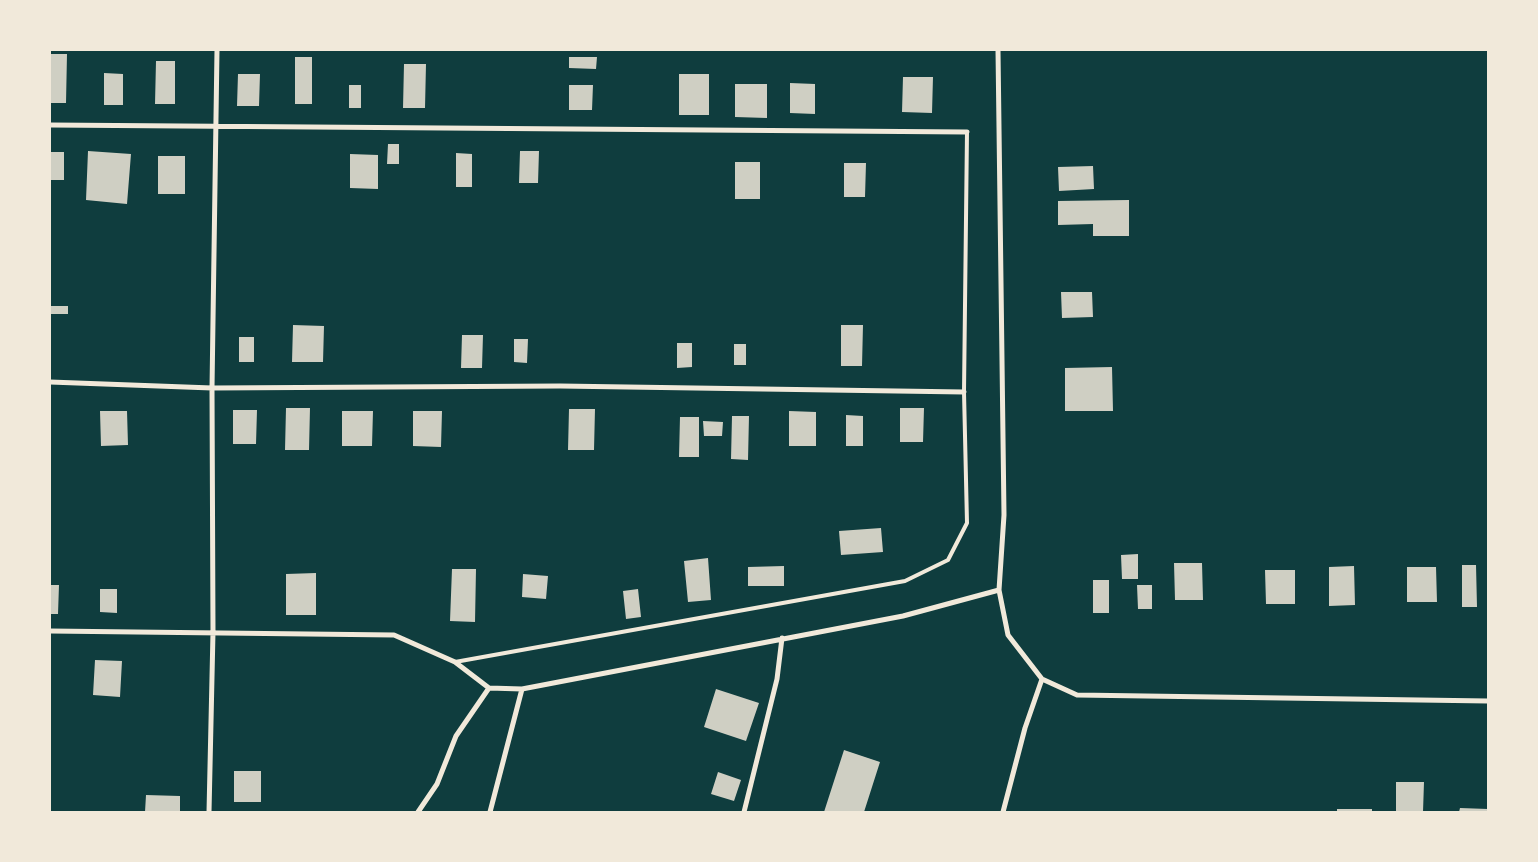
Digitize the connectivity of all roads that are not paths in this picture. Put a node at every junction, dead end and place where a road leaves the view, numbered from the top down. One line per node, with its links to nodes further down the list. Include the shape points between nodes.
1 (217, 50): 4 (street)
2 (998, 50): 9 (street, via 1004,515)
3 (50, 125): 4 (street)
4 (215, 126): 5 (street); 7 (street)
5 (967, 132): 8 (lane)
6 (50, 382): 7 (street)
7 (212, 388): 8 (street, via 560,386); 11 (street)
8 (964, 392): 13 (lane, via 967,523 948,560 905,581)
9 (999, 590): 12 (street, via 903,616); 14 (street, via 1008,635)
10 (50, 630): 11 (street)
11 (214, 632): 13 (street, via 394,636); 18 (street)
12 (782, 638): 16 (street); 21 (street, via 777,679)
13 (455, 662): 15 (street)
14 (1042, 679): 17 (street, via 1077,695); 22 (street, via 1025,728)
15 (490, 688): 16 (street); 19 (street, via 456,736 437,784)
16 (522, 689): 20 (street)
17 (1488, 701)
18 (210, 812)
19 (418, 812)
20 (490, 812)
21 (744, 812)
22 (1003, 812)

